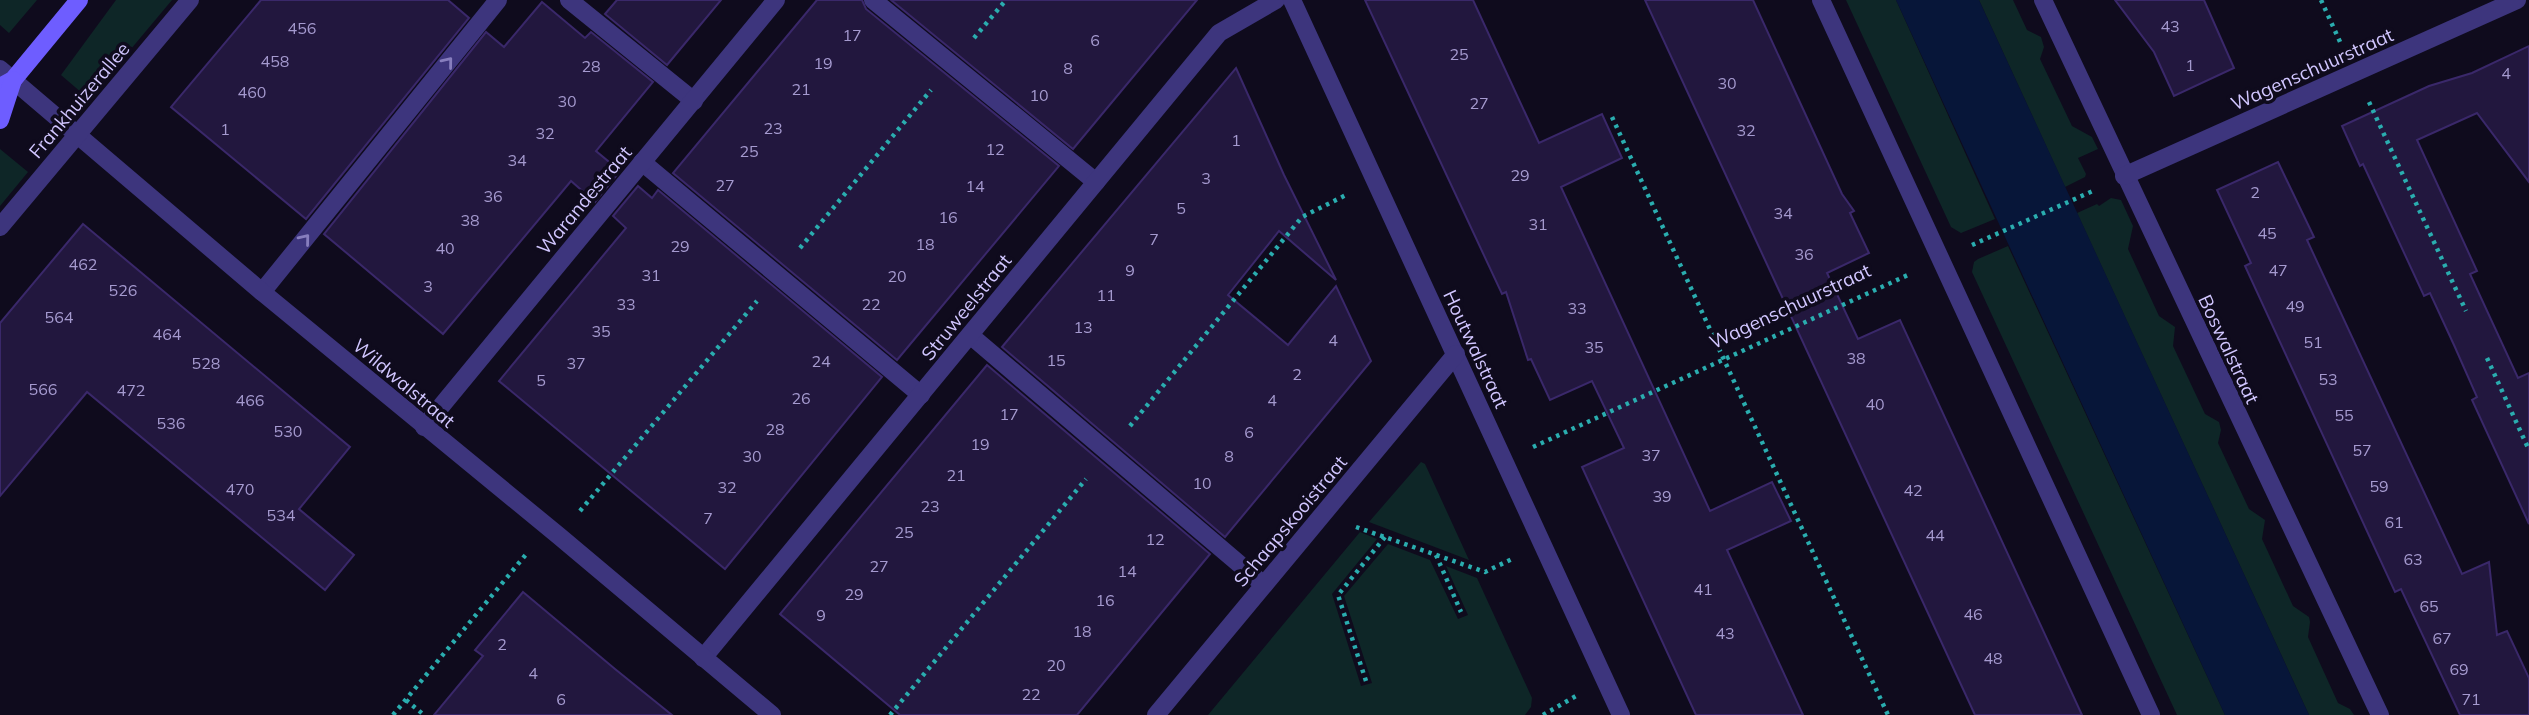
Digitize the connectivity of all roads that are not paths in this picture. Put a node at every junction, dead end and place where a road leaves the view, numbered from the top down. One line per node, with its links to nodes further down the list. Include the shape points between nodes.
1 (79, 0): 12 (main road)
2 (190, 0): 15 (street, Frankhuizerallee)
3 (498, 0): 20 (street, one-way to 3)
4 (569, 0): 13 (street)
5 (776, 0): 13 (street, Warandestraat)
6 (873, 0): 18 (street)
7 (1276, 0): 18 (street, Struweelstraat, via 1219,33)
8 (1292, 0): 22 (street, Houtwalstraat)
9 (1821, 0): 30 (street)
10 (2043, 0): 17 (street, Boswalstraat)
11 (2517, 0): 17 (street, Wagenschuurstraat)
12 (4, 79): 14 (main road); 15 (street, Wildwalstraat)
13 (694, 100): 16 (street, Warandestraat)
14 (0, 120)
15 (77, 136): 19 (street, Frankhuizerallee); 20 (street, Wildwalstraat)
16 (642, 162): 23 (street); 24 (street, Warandestraat)
17 (2124, 177): 31 (street, Boswalstraat)
18 (1096, 182): 21 (street, Struweelstraat)
19 (0, 227)
20 (262, 292): 24 (street, Wildwalstraat)
21 (970, 335): 23 (street, Struweelstraat); 25 (street)
22 (1455, 354): 25 (street, Schaapskooistraat); 29 (street, Houtwalstraat)
23 (921, 395): 26 (street, Struweelstraat)
24 (424, 427): 26 (street, Wildwalstraat)
25 (1264, 585): 28 (street, Schaapskooistraat)
26 (703, 658): 27 (street, Wildwalstraat)
27 (772, 715)
28 (1156, 715)
29 (1621, 715)
30 (2151, 715)
31 (2380, 715)

